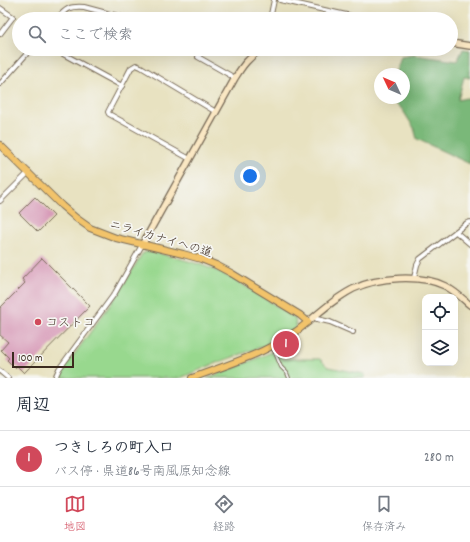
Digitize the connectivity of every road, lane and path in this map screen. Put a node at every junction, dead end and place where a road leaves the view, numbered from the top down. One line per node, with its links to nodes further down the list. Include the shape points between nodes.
1 (274, 0): 6 (street)
2 (280, 0): 7 (street)
3 (0, 8): 8 (street)
4 (63, 12): 5 (street, via 71,6 84,6)
5 (105, 12)
6 (271, 12)
7 (333, 12)
8 (12, 16)
9 (12, 18): 10 (street)
10 (0, 34)
11 (458, 44): 12 (street)
12 (470, 46)
13 (25, 56): 18 (street)
14 (67, 56): 19 (street)
15 (198, 56): 17 (street)
16 (252, 56): 17 (street)
17 (235, 78): 20 (street)
18 (0, 84)
19 (122, 86): 20 (street, via 131,68 136,65); 22 (street, via 108,112 110,115)
20 (216, 112): 22 (street)
21 (0, 145): 23 (main road, ニライカナイへの道)
22 (190, 159): 28 (street)
23 (29, 172): 24 (street); 28 (main road, ニライカナイへの道, via 85,225 106,235)
24 (0, 201)
25 (470, 222): 26 (street)
26 (456, 232): 27 (street); 29 (street, via 420,259)
27 (470, 244)
28 (142, 245): 32 (main road, ニライカナイへの道, via 183,254 216,265); 37 (street, via 115,293)
29 (414, 278): 30 (street, via 447,287); 31 (street, via 358,287 334,300)
30 (470, 305)
31 (314, 317): 32 (street); 33 (street)
32 (308, 322): 34 (main road)
33 (353, 332)
34 (272, 346): 38 (main road); 39 (lane, via 281,367)
35 (0, 371): 36 (street)
36 (8, 378)
37 (55, 378)
38 (192, 378)
39 (290, 378)

